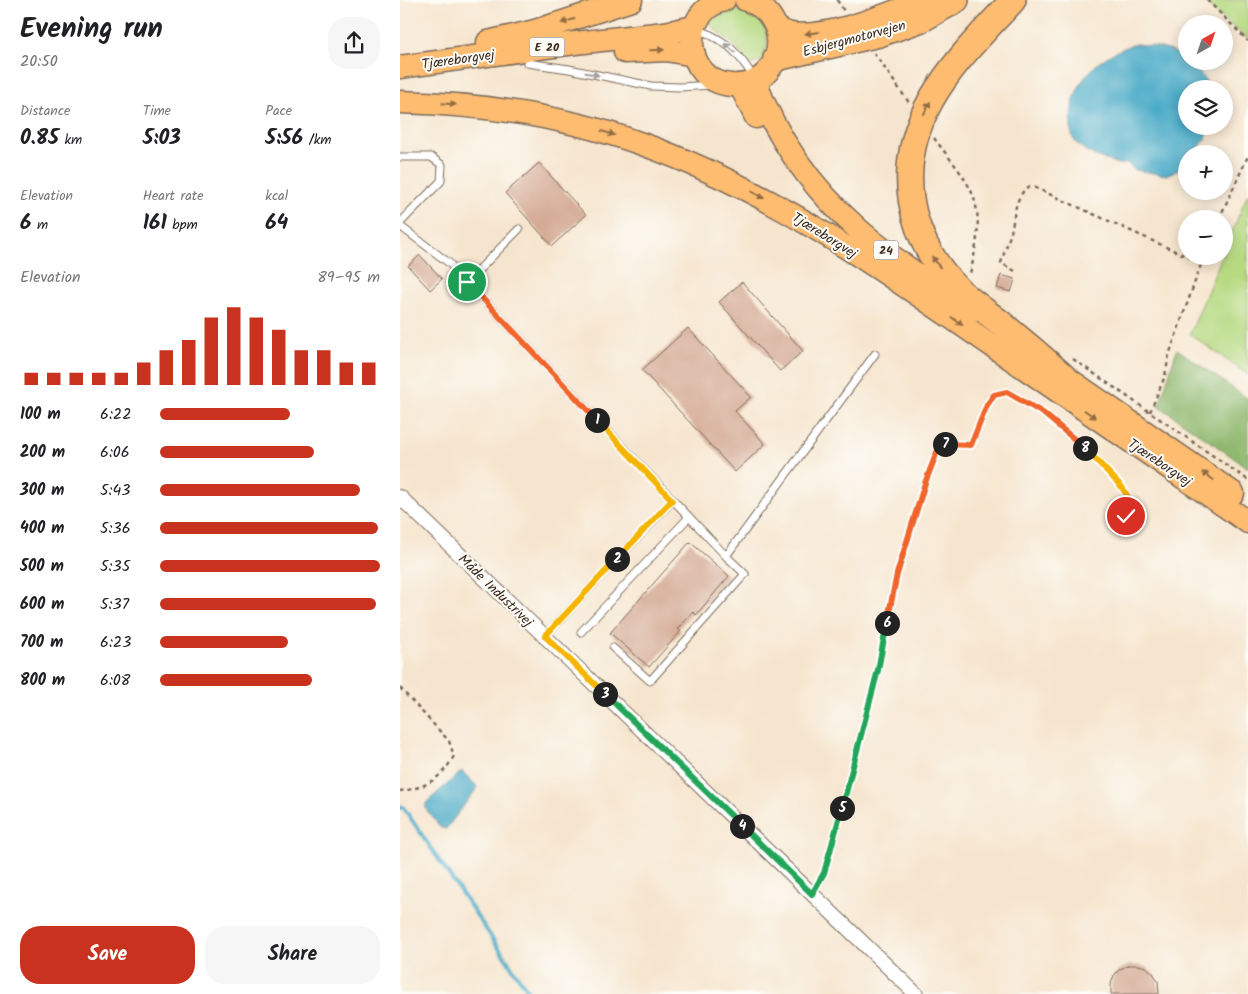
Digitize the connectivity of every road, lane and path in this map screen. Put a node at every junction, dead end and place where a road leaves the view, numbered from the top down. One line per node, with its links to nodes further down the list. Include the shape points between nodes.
1 (630, 0): 16 (highway, E 20, one-way to 16, via 535,31)
2 (724, 0): 10 (highway, via 708,8)
3 (746, 0): 11 (highway, via 763,8)
4 (837, 0): 9 (path)
5 (925, 0): 11 (highway, Esbjergmotorvejen, one-way to 11, via 836,30 789,34)
6 (956, 0): 15 (highway, Esbjergmotorvejen, via 922,19 879,34)
7 (1012, 0): 36 (highway, one-way to 7, via 1026,343 961,292 931,254 919,233 913,213 909,163 924,114 957,63)
8 (1208, 0): 12 (path)
9 (846, 13)
10 (694, 27): 14 (highway); 18 (highway, Tjæreborgvej / E 20); 20 (lane, one-way to 10, via 741,57 720,39)
11 (777, 28): 15 (highway, via 779,48)
12 (1248, 42)
13 (872, 50): 22 (path)
14 (694, 55): 17 (highway, Tjæreborgvej / E 20, one-way to 14, via 636,51 666,50); 20 (highway, via 704,73 713,79)
15 (776, 58): 20 (highway, via 764,75)
16 (400, 59)
17 (527, 64): 19 (highway, Tjæreborgvej / E 20); 20 (lane, one-way to 20, via 651,86)
18 (400, 67)
19 (400, 81)
20 (739, 83): 34 (highway, 24, via 787,171 813,202 850,238); 36 (highway, 24, via 765,106 804,171 859,230 903,264)
21 (400, 102): 34 (highway, Tjæreborgvej, one-way to 34, via 483,107 519,113 600,130 648,146 719,175 790,212)
22 (913, 108)
23 (931, 133): 32 (path, via 975,200 978,227)
24 (1248, 156): 26 (path)
25 (400, 157): 27 (lane, via 431,157 442,165 441,181)
26 (1223, 210)
27 (400, 225): 33 (lane, via 449,263)
28 (519, 229): 33 (lane)
29 (1178, 252): 31 (path, via 1028,187 1017,202 1012,231 1001,263)
30 (1200, 265): 37 (path, via 1165,376)
31 (1015, 271)
32 (971, 280)
33 (467, 282): 40 (lane)
34 (917, 293): 44 (highway, Tjæreborgvej / 24, one-way to 44)
35 (874, 354): 45 (lane)
36 (1067, 366): 37 (path); 41 (highway, Tjæreborgvej / 24, one-way to 36)
37 (1150, 412): 38 (path)
38 (1248, 480)
39 (400, 497): 47 (street, Måde Industrivej)
40 (672, 500): 43 (lane); 47 (lane)
41 (1248, 504)
42 (1126, 516): 51 (path, via 1132,503 1091,453 1043,413 1007,392 994,395 987,405 971,445 944,444 937,452 897,574 854,767 824,873)
43 (689, 517): 45 (lane); 46 (lane)
44 (1248, 522)
45 (726, 556): 48 (lane, via 745,574 650,681)
46 (581, 632)
47 (545, 636): 51 (street, Måde Industrivej)
48 (613, 648)
49 (400, 688): 50 (path, via 449,741 454,756 433,782 418,789)
50 (400, 791)
51 (812, 894): 52 (street, Måde Industrivej)
52 (916, 994)

